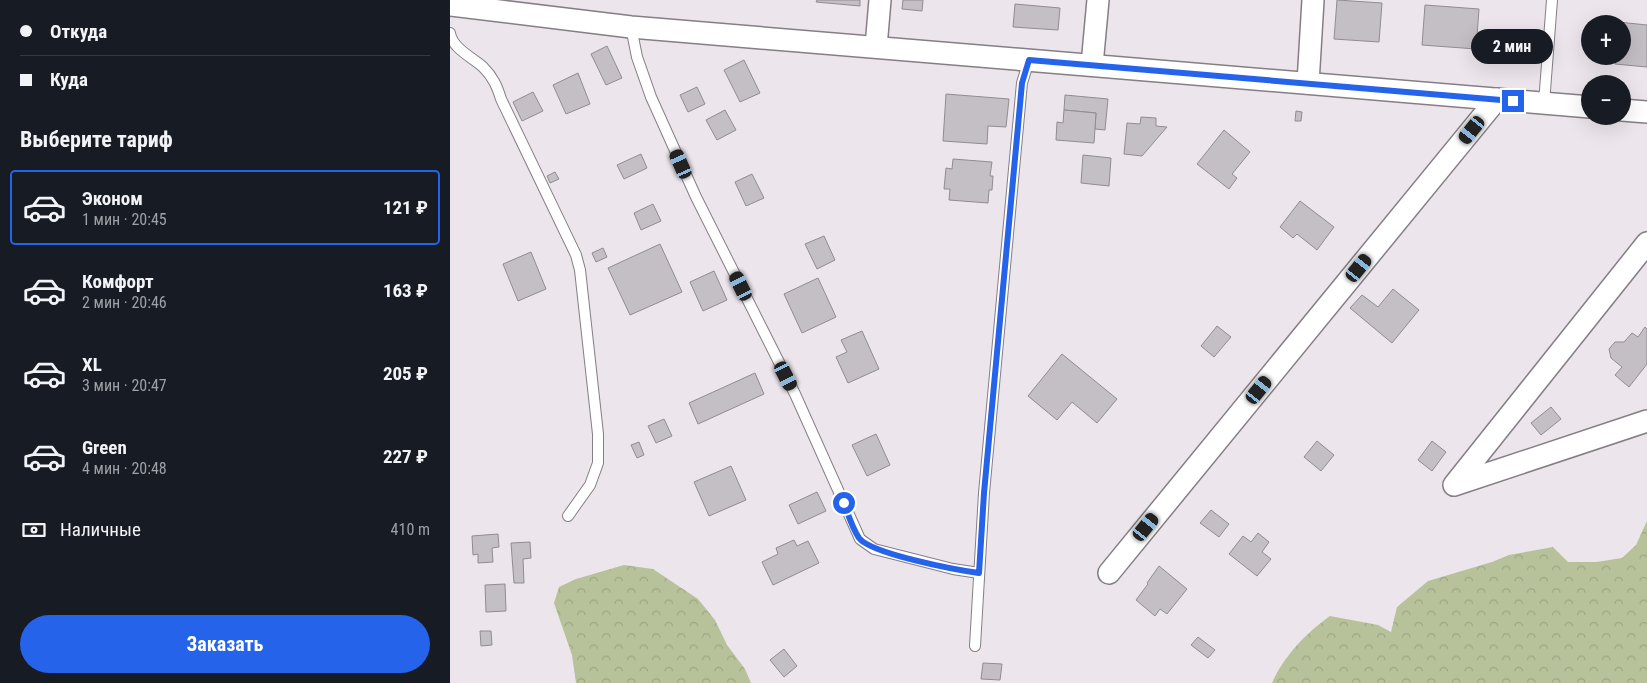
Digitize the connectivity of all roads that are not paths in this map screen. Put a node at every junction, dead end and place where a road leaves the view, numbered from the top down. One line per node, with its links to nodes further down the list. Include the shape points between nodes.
1 (451, 0): 6 (street)
2 (880, 0): 10 (street)
3 (1098, 0): 12 (street)
4 (1313, 0): 13 (street)
5 (1552, 0): 15 (lane)
6 (451, 5): 7 (lane); 8 (street)
7 (450, 17)
8 (631, 27): 10 (street); 22 (lane, via 650,97 696,197 795,394 860,539 874,549)
9 (450, 33): 21 (lane, via 458,46 495,81 576,255 580,270 598,434 598,463 590,485)
10 (876, 47): 11 (street)
11 (1029, 60): 12 (street); 22 (lane, via 1022,83)
12 (1092, 65): 13 (street)
13 (1308, 83): 14 (street)
14 (1497, 99): 15 (street); 23 (street)
15 (1544, 103): 16 (street)
16 (1581, 106)
17 (1631, 111): 18 (street)
18 (1647, 112)
19 (1647, 243): 20 (street, via 1454,485)
20 (1647, 422)
21 (568, 516)
22 (979, 573): 24 (lane)
23 (1109, 573)
24 (975, 646)

